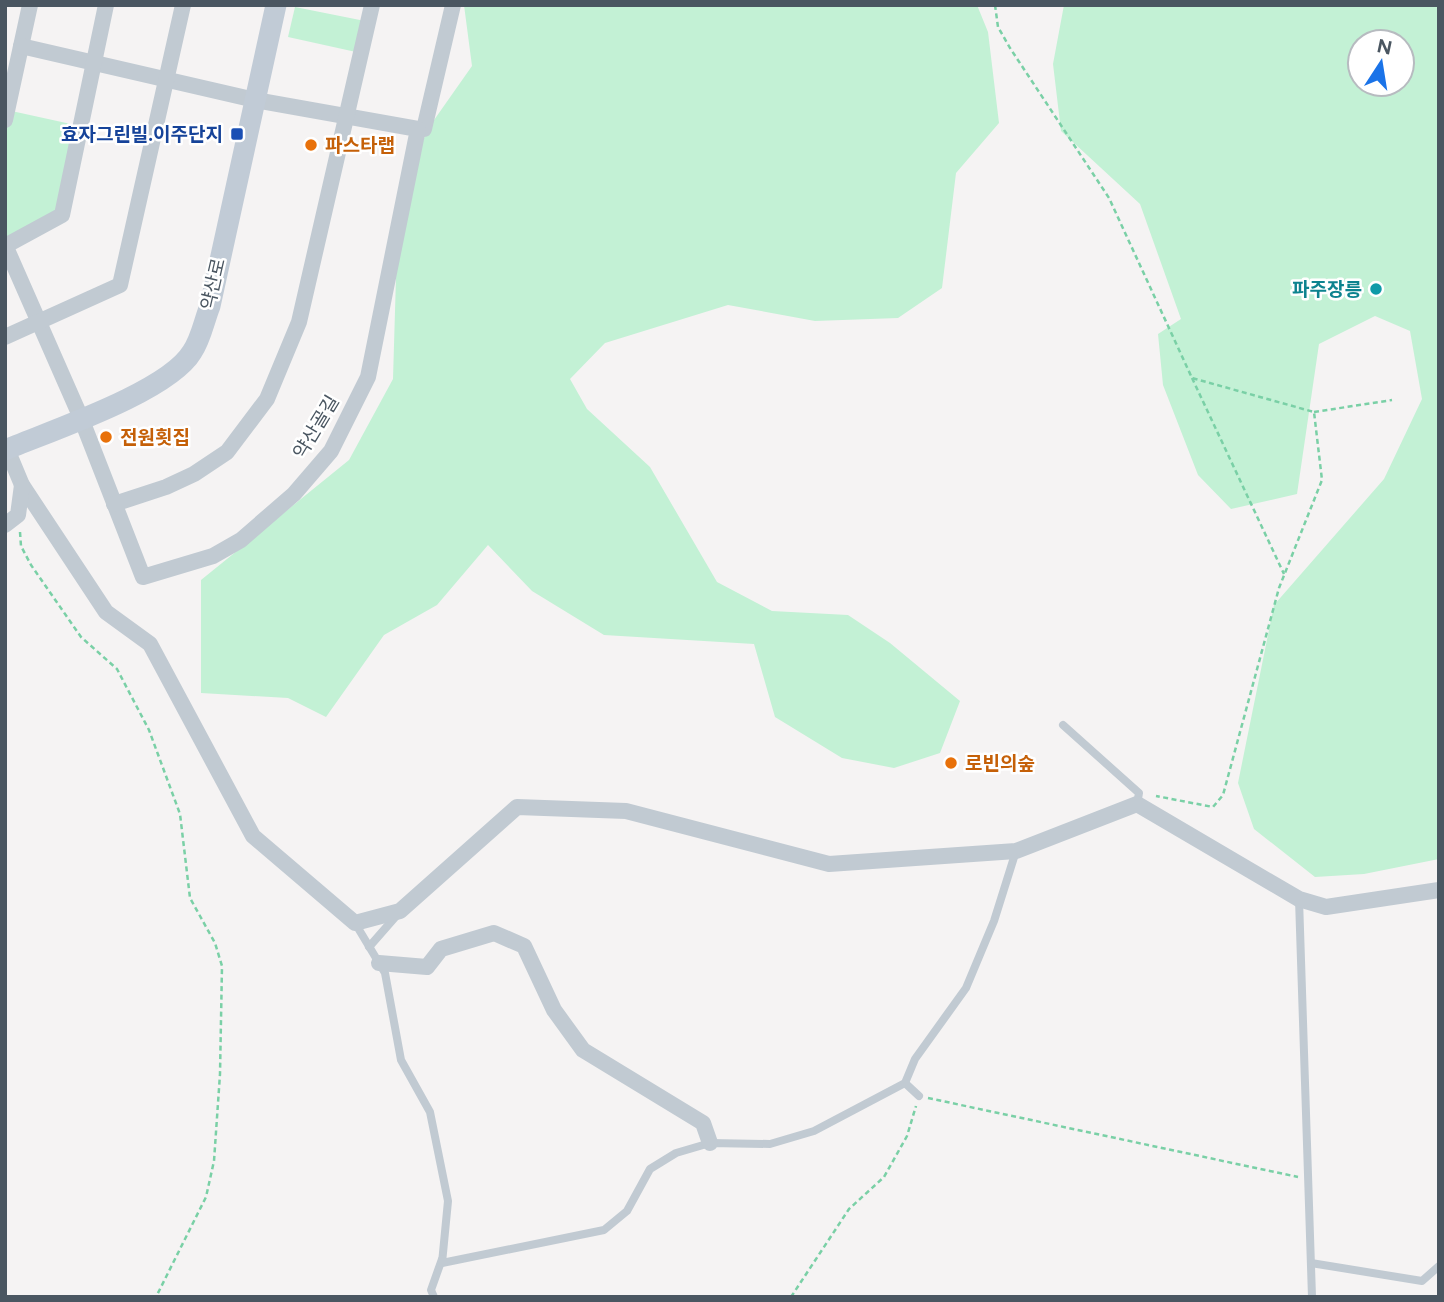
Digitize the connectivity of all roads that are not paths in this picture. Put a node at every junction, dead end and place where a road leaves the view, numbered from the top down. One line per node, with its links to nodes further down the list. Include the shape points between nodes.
1 (30, 5): 7 (street)
2 (106, 5): 8 (street)
3 (183, 5): 10 (street)
4 (276, 5): 11 (street, 약산로)
5 (372, 5): 12 (street)
6 (453, 5): 14 (street, 약산골길, via 424,129)
7 (21, 46): 8 (street); 9 (street)
8 (92, 62): 10 (street); 15 (street, via 62,215)
9 (11, 66): 13 (street)
10 (167, 78): 11 (street); 16 (street, via 120,285)
11 (255, 100): 12 (street); 18 (street, 약산로, via 210,306 192,353 140,393)
12 (345, 116): 14 (street); 21 (street, via 299,322 267,399 216,459 166,487)
13 (5, 120)
14 (418, 129): 21 (street, 약산골길, via 368,377 331,451 315,472 241,540 213,556 144,577)
15 (5, 246): 16 (street, 약산골길)
16 (39, 323): 17 (street); 18 (street, 약산골길)
17 (5, 337)
18 (81, 418): 19 (street, 약산로); 21 (street, 약산골길)
19 (6, 450): 20 (street)
20 (22, 485): 22 (street); 29 (street, via 106,612 150,645 253,836)
21 (114, 504)
22 (12, 520)
23 (1063, 725): 24 (lane)
24 (1138, 798): 25 (street); 27 (street)
25 (1016, 851): 28 (street, via 829,864 626,811 517,807); 32 (lane, via 966,988 915,1059)
26 (1439, 890): 27 (street, via 1326,907)
27 (1299, 899): 36 (lane)
28 (400, 911): 29 (street); 30 (lane)
29 (355, 923): 30 (lane)
30 (369, 947): 31 (lane)
31 (379, 963): 34 (street, via 427,967 441,949 494,933 524,946 554,1010 583,1050 703,1124); 35 (lane, via 401,1060 430,1112 449,1201)
32 (905, 1083): 33 (lane); 34 (lane, via 814,1131 770,1144)
33 (919, 1096)
34 (710, 1143): 35 (lane, via 676,1153 650,1168 627,1211 604,1230 442,1263)
35 (443, 1256): 38 (lane, via 431,1290)
36 (1311, 1263): 37 (lane, via 1422,1281); 39 (lane)
37 (1439, 1266)
38 (434, 1297)
39 (1312, 1297)

